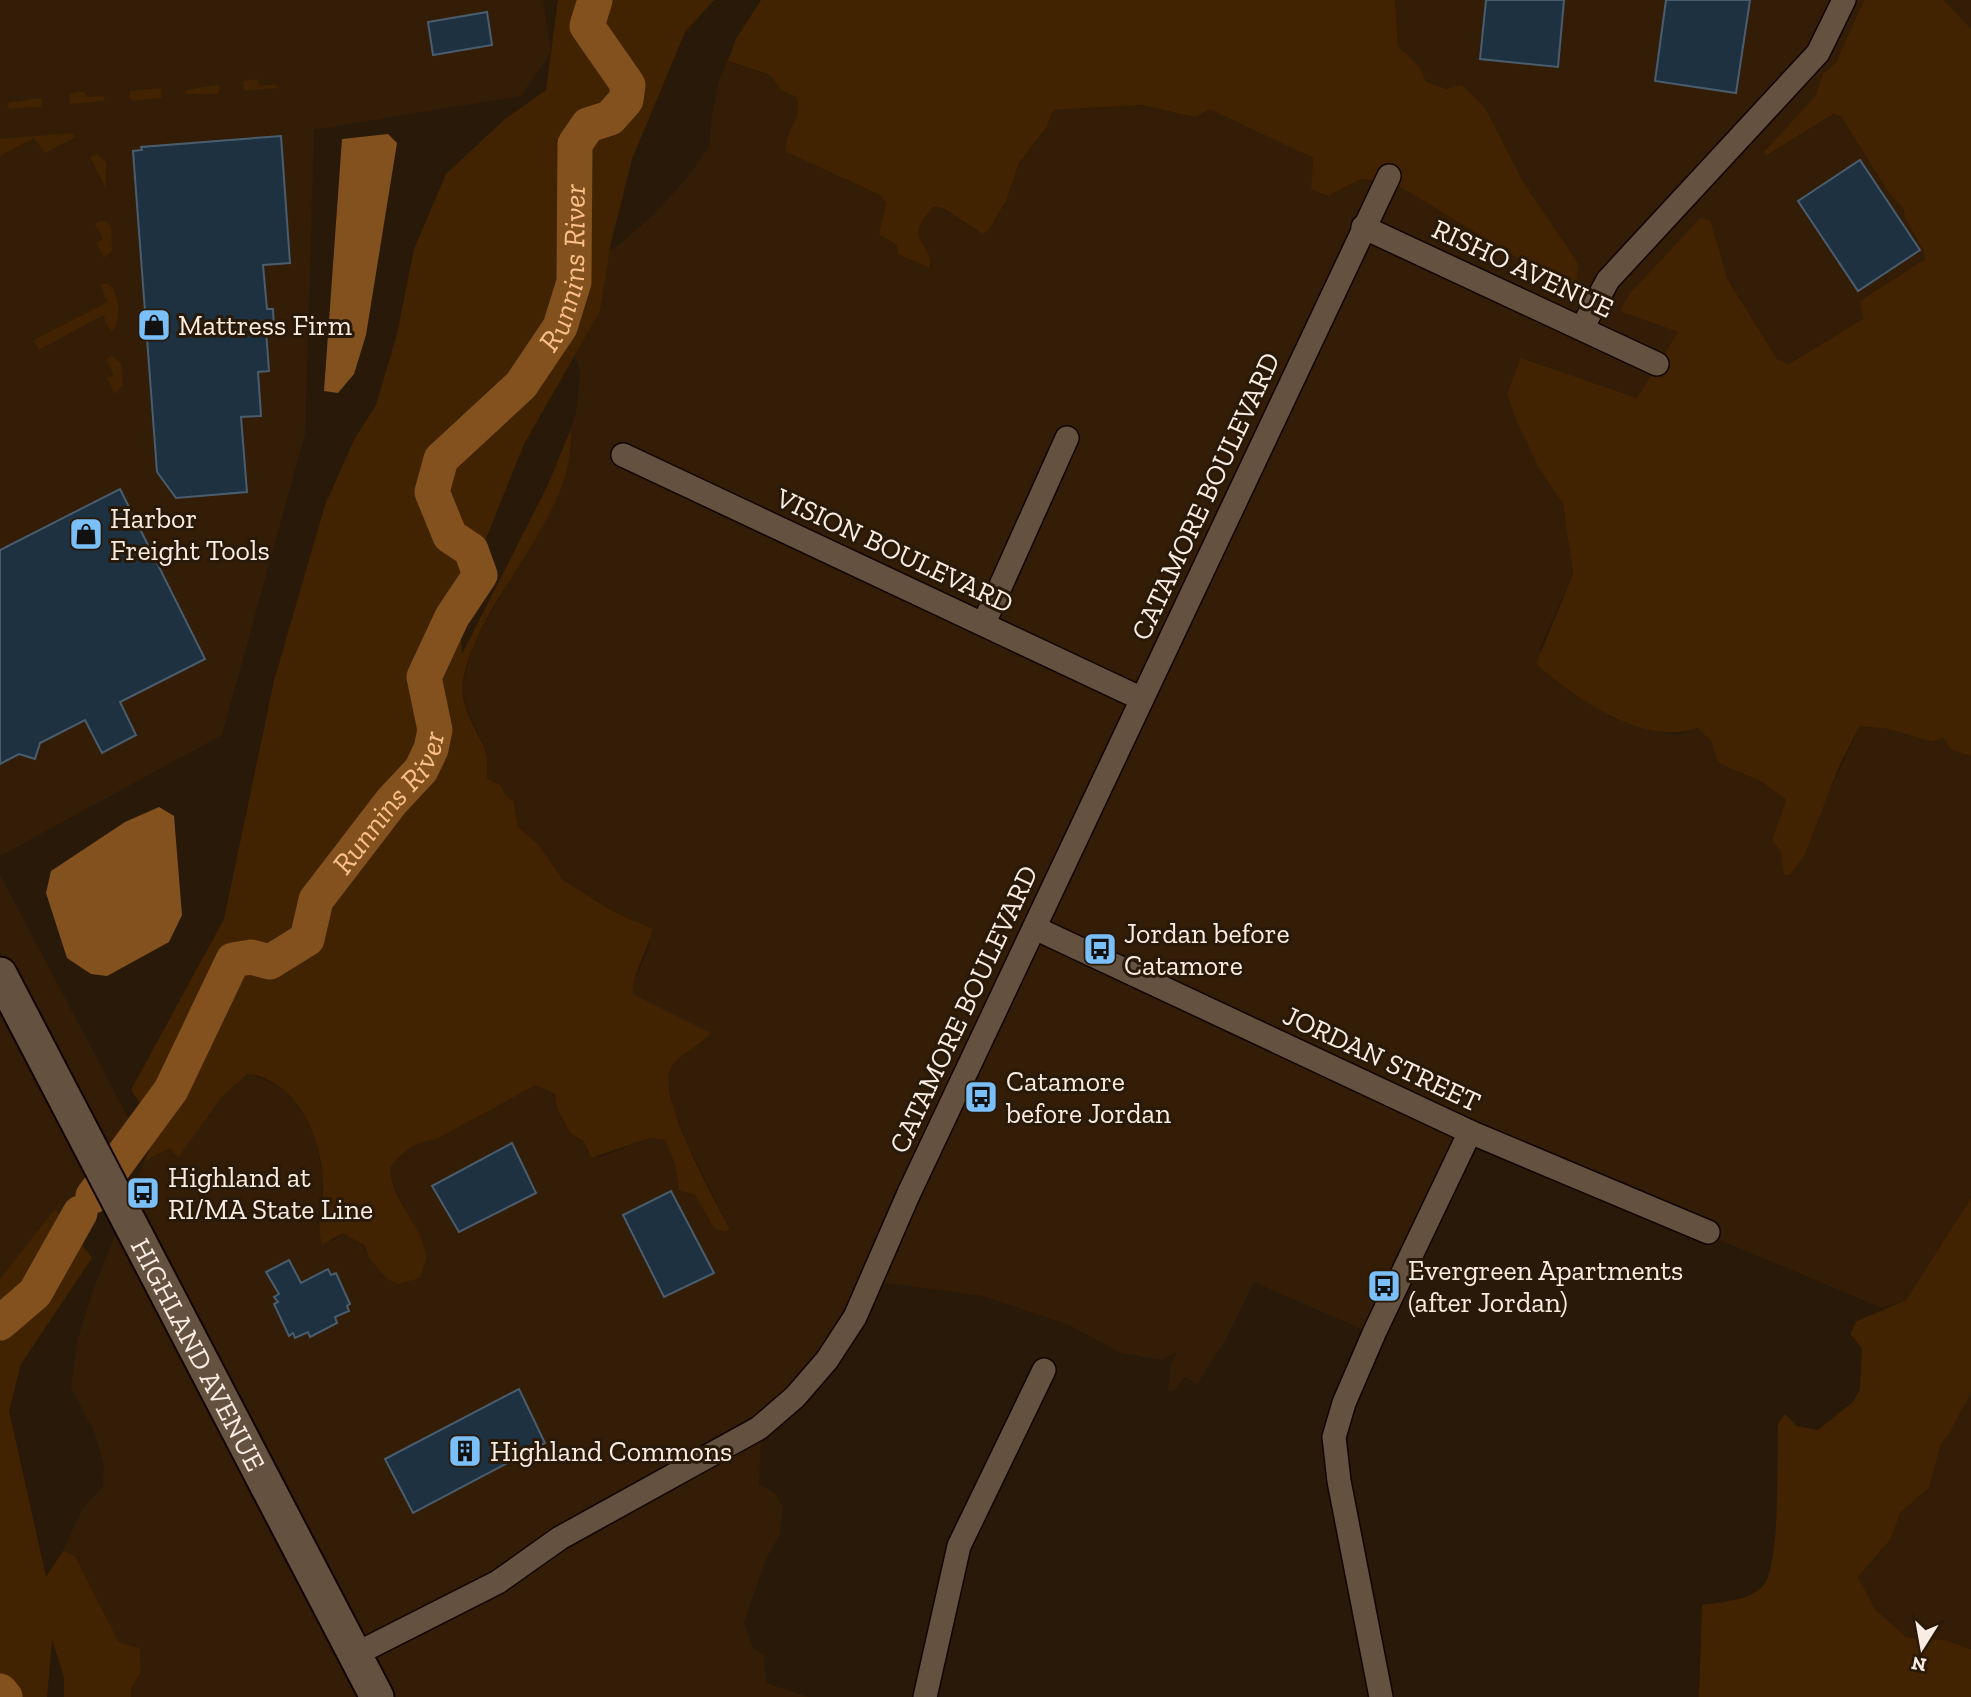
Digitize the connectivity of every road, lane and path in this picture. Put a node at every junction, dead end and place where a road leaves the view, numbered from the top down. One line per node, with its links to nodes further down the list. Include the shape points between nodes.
1 (1829, 0): 3 (street)
2 (1844, 0): 3 (street)
3 (1824, 42): 6 (street, via 1608,280)
4 (1389, 176): 5 (street, CATAMORE BOULEVARD)
5 (1363, 227): 6 (street, RISHO AVENUE); 11 (street, CATAMORE BOULEVARD)
6 (1582, 328): 7 (street, RISHO AVENUE)
7 (1657, 364)
8 (1067, 438): 10 (street)
9 (623, 455): 10 (street, VISION BOULEVARD)
10 (984, 623): 11 (street, VISION BOULEVARD)
11 (1142, 699): 12 (street, CATAMORE BOULEVARD)
12 (1035, 928): 14 (street, JORDAN STREET); 17 (street, CATAMORE BOULEVARD, via 855,1317 795,1397 759,1428 560,1538 498,1582)
13 (0, 974): 17 (main road, HIGHLAND AVENUE)
14 (1470, 1132): 15 (street, JORDAN STREET); 20 (street, via 1375,1332 1334,1437)
15 (1708, 1232)
16 (1044, 1370): 19 (street, via 959,1546)
17 (356, 1654): 18 (main road, HIGHLAND AVENUE)
18 (377, 1697)
19 (925, 1697)
20 (1381, 1697)

